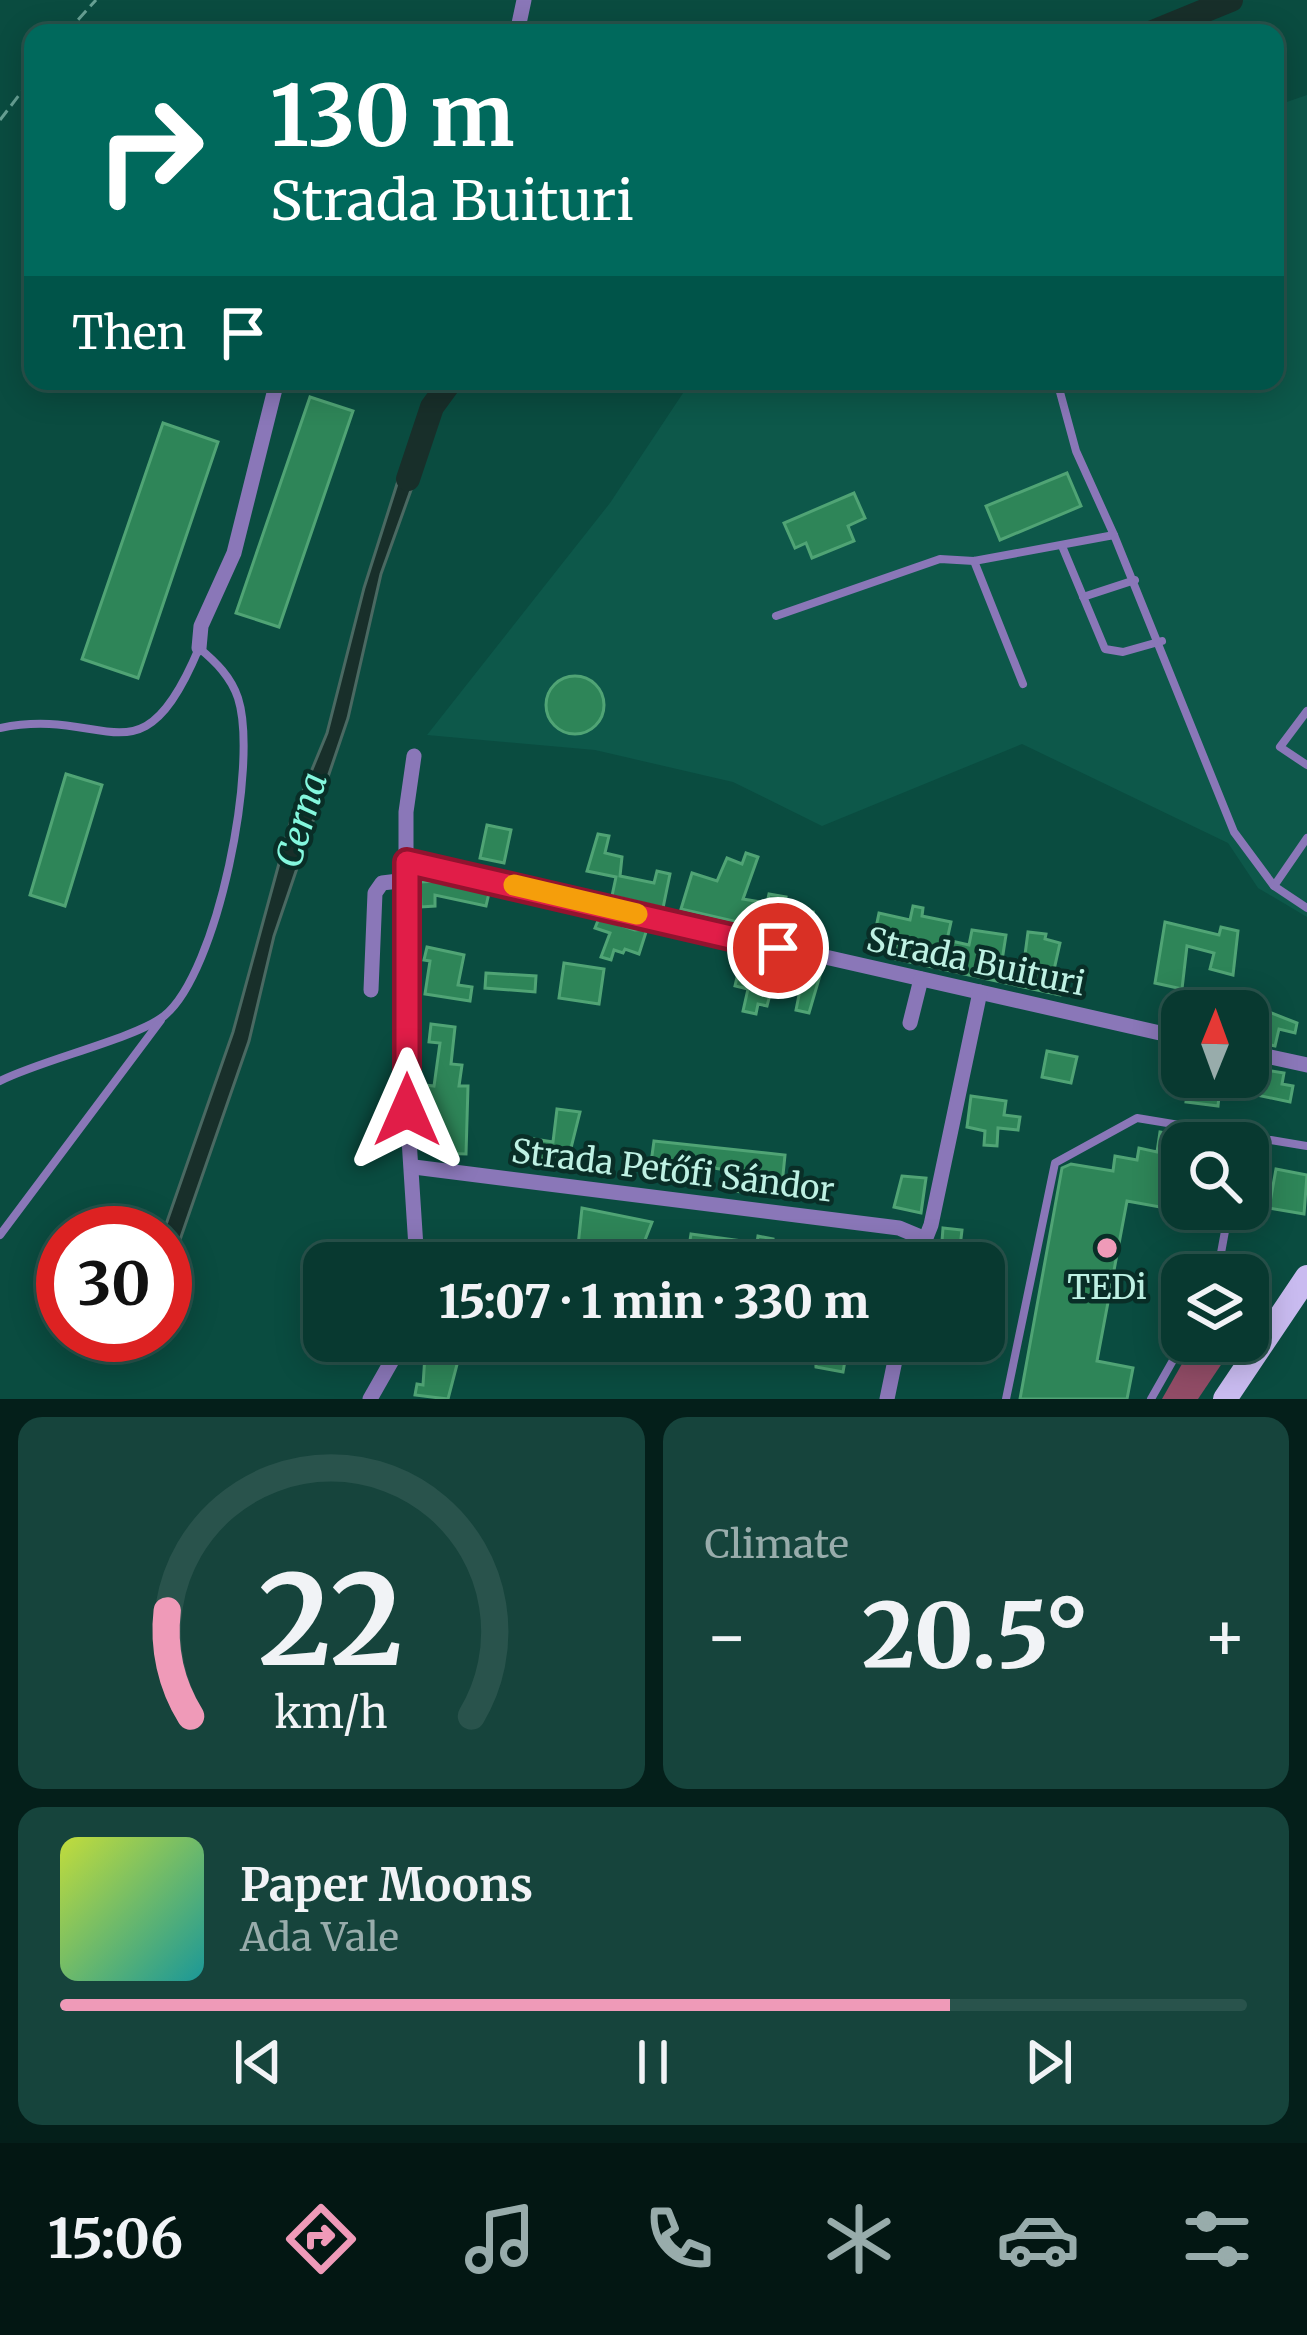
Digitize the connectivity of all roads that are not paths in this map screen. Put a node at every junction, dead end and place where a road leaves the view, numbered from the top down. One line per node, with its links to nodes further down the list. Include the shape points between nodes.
1 (276, 390): 10 (street)
2 (1059, 390): 3 (lane)
3 (1114, 535): 4 (lane); 6 (lane)
4 (1062, 546): 5 (lane); 7 (lane)
5 (974, 561): 8 (lane, via 940,559); 11 (lane)
6 (1135, 580): 7 (lane); 9 (lane)
7 (1083, 597): 9 (lane, via 1106,649)
8 (776, 616)
9 (1162, 641): 19 (lane, via 1234,832)
10 (199, 648): 13 (lane, via 175,699 146,731 49,722); 24 (lane, via 220,665 238,698 244,774 212,922 189,987)
11 (1023, 684)
12 (1307, 711): 15 (lane, via 1280,747)
13 (0, 728)
14 (414, 756): 17 (street)
15 (1307, 765)
16 (1307, 838): 19 (lane)
17 (407, 862): 18 (street); 21 (street, Strada Buituri)
18 (407, 880): 22 (street, via 382,883 375,893); 33 (street, via 406,1093)
19 (1274, 886): 20 (lane)
20 (1307, 908)
21 (921, 979): 23 (street, Strada Buituri); 25 (street)
22 (371, 990)
23 (980, 992): 26 (street, Strada Buituri); 35 (street)
24 (162, 1017): 29 (lane); 34 (lane)
25 (910, 1023)
26 (1161, 1033)
27 (1269, 1057): 28 (street)
28 (1307, 1065)
29 (0, 1081)
30 (1161, 1123): 46 (lane, via 1137,1118 1055,1163)
31 (1269, 1141): 32 (lane)
32 (1307, 1146)
33 (414, 1167): 35 (street, Strada Petőfi Sándor, via 899,1228); 36 (street)
34 (0, 1235)
35 (922, 1238): 37 (street)
36 (416, 1242)
37 (921, 1242)
38 (1307, 1277): 39 (main road)
39 (1269, 1321)
40 (392, 1362): 44 (street)
41 (895, 1362): 45 (street)
42 (1172, 1362): 47 (lane)
43 (1244, 1362): 48 (main road)
44 (370, 1399)
45 (887, 1399)
46 (1006, 1399)
47 (1151, 1399)
48 (1225, 1399)

